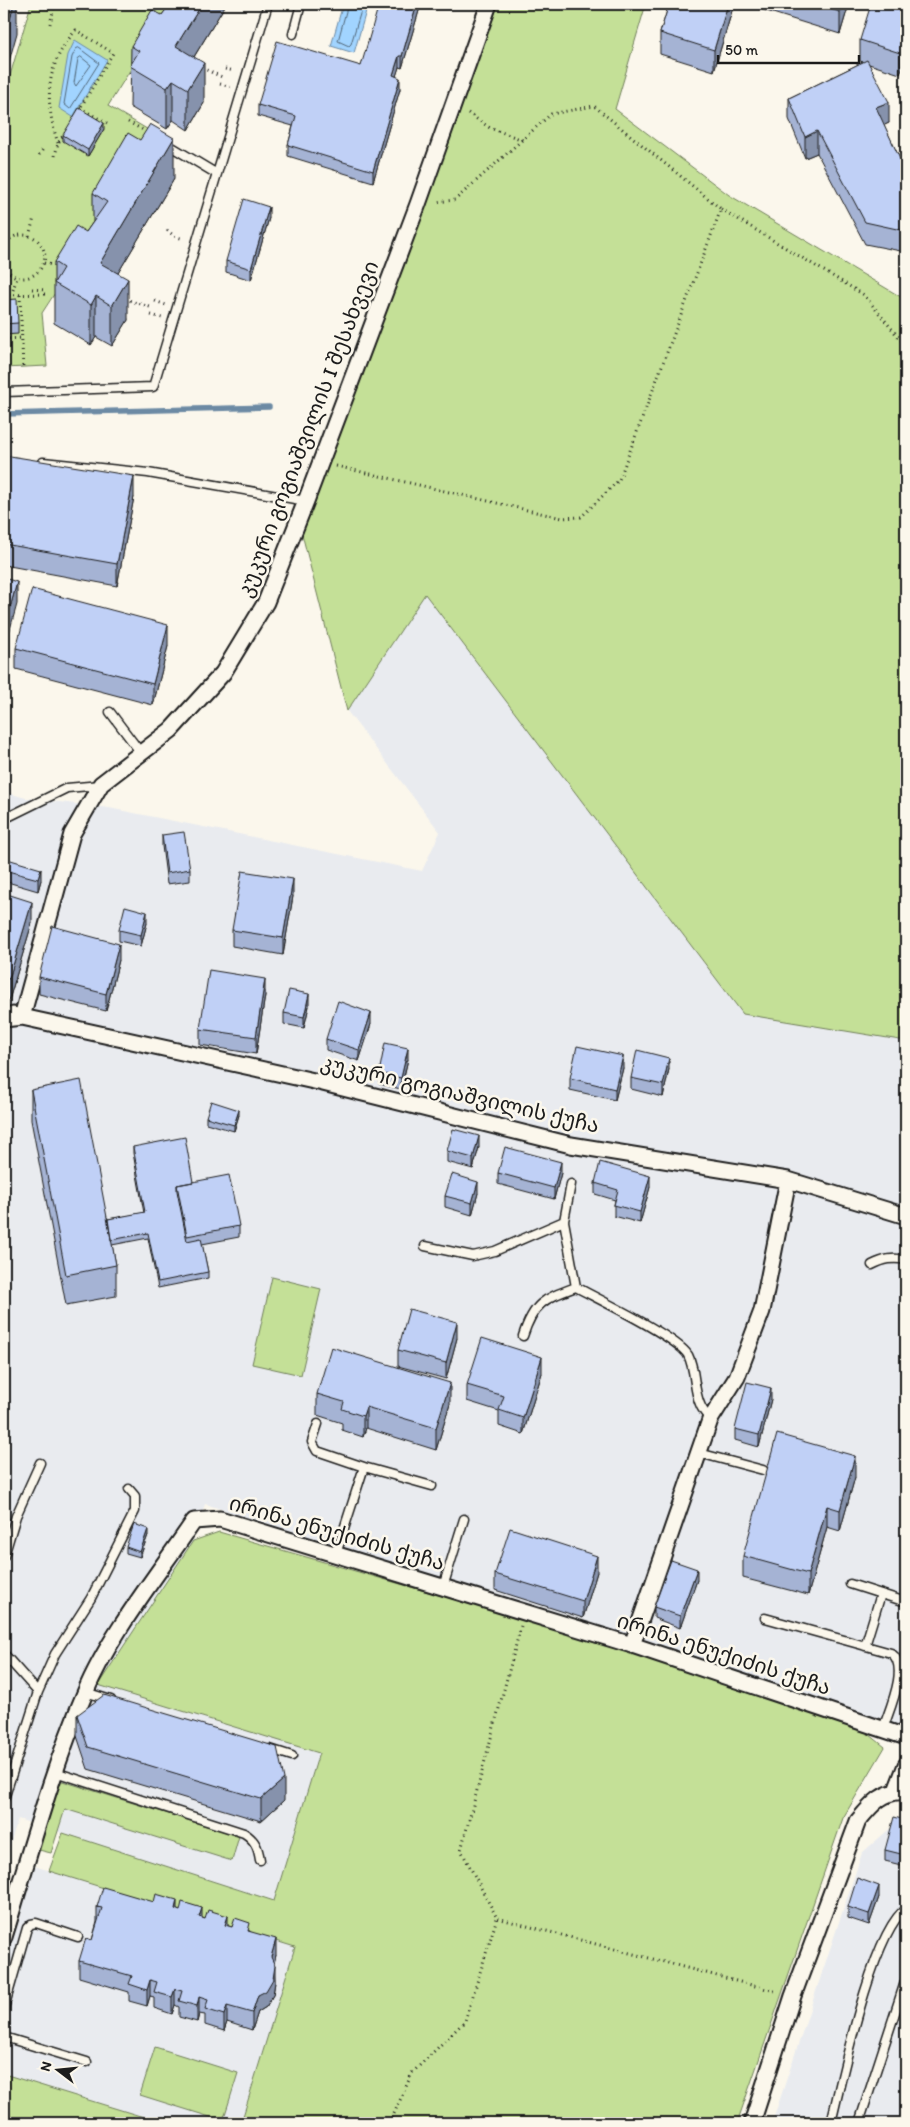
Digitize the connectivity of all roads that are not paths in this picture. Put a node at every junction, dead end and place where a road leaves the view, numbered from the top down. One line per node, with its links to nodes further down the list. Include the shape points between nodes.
1 (268, 4): 6 (lane)
2 (301, 4): 4 (lane)
3 (489, 4): 9 (street, კუკური გოგიაშვილის I შესახვევი)
4 (292, 34)
5 (161, 140): 6 (lane)
6 (217, 174): 7 (lane, via 153,387)
7 (4, 392)
8 (32, 460): 9 (lane, via 148,473)
9 (306, 502): 11 (street, კუკური გოგიაშვილის I შესახვევი, via 266,602 223,673 171,730)
10 (110, 712): 11 (lane)
11 (141, 753): 12 (street, კუკური გოგიაშვილის I შესახვევი)
12 (101, 784): 13 (lane, via 68,788); 15 (street, კუკური გოგიაშვილის I შესახვევი, via 72,834)
13 (4, 819)
14 (4, 1013): 15 (street, კუკური გოგიაშვილის ქუჩა)
15 (22, 1017): 16 (street); 17 (street, კუკური გოგიაშვილის ქუჩა, via 324,1083 572,1145)
16 (4, 1019)
17 (788, 1180): 19 (street, კუკური გოგიაშვილის ქუჩა); 26 (street, via 762,1311 737,1377)
18 (570, 1184): 20 (lane)
19 (906, 1216)
20 (564, 1221): 21 (lane, via 495,1251 473,1256); 24 (lane)
21 (425, 1246)
22 (906, 1260): 23 (lane, via 897,1258)
23 (872, 1265)
24 (576, 1287): 25 (lane, via 546,1298 529,1316); 26 (lane, via 666,1337 687,1354 700,1406)
25 (523, 1336)
26 (710, 1420): 28 (street)
27 (318, 1424): 30 (lane, via 312,1442 318,1451)
28 (699, 1453): 31 (lane); 42 (street)
29 (40, 1463): 36 (lane, via 16,1516)
30 (364, 1467): 32 (lane); 35 (lane)
31 (763, 1470)
32 (432, 1486)
33 (129, 1489): 45 (lane, via 135,1496 135,1511 91,1598 55,1654)
34 (464, 1519): 38 (lane)
35 (336, 1554): 38 (street, ირინა ენუქიძის ქუჩა); 46 (street, ირინა ენუქიძის ქუჩა, via 220,1519 194,1520 102,1658)
36 (4, 1556)
37 (850, 1584): 39 (lane)
38 (443, 1587): 42 (street, ირინა ენუქიძის ქუჩა)
39 (881, 1594): 40 (lane); 43 (lane)
40 (903, 1601)
41 (765, 1618): 43 (lane)
42 (632, 1645): 48 (street, ირინა ენუქიძის ქუჩა)
43 (865, 1646): 48 (lane, via 891,1653 899,1664 900,1673)
44 (4, 1654): 45 (lane)
45 (38, 1692): 55 (lane)
46 (85, 1692): 47 (lane); 53 (street, ირინა ენუქიძის ქუჩა)
47 (123, 1704)
48 (883, 1729): 49 (street, ირინა ენუქიძის ქუჩა)
49 (906, 1737)
50 (264, 1748): 51 (lane)
51 (292, 1756)
52 (906, 1764): 54 (street)
53 (55, 1772): 56 (lane, via 244,1833 253,1839); 59 (street, ირინა ენუქიძის ქუჩა)
54 (901, 1791): 64 (street, via 874,1802 858,1821 793,1996)
55 (4, 1799)
56 (260, 1860)
57 (906, 1909): 65 (lane, via 891,1925 880,1948 857,2020)
58 (78, 1937): 61 (lane, via 31,1924 27,1928)
59 (4, 1938)
60 (906, 1979): 66 (lane)
61 (4, 2008)
62 (4, 2037): 63 (lane)
63 (87, 2062)
64 (752, 2123)
65 (831, 2123)
66 (859, 2123)

